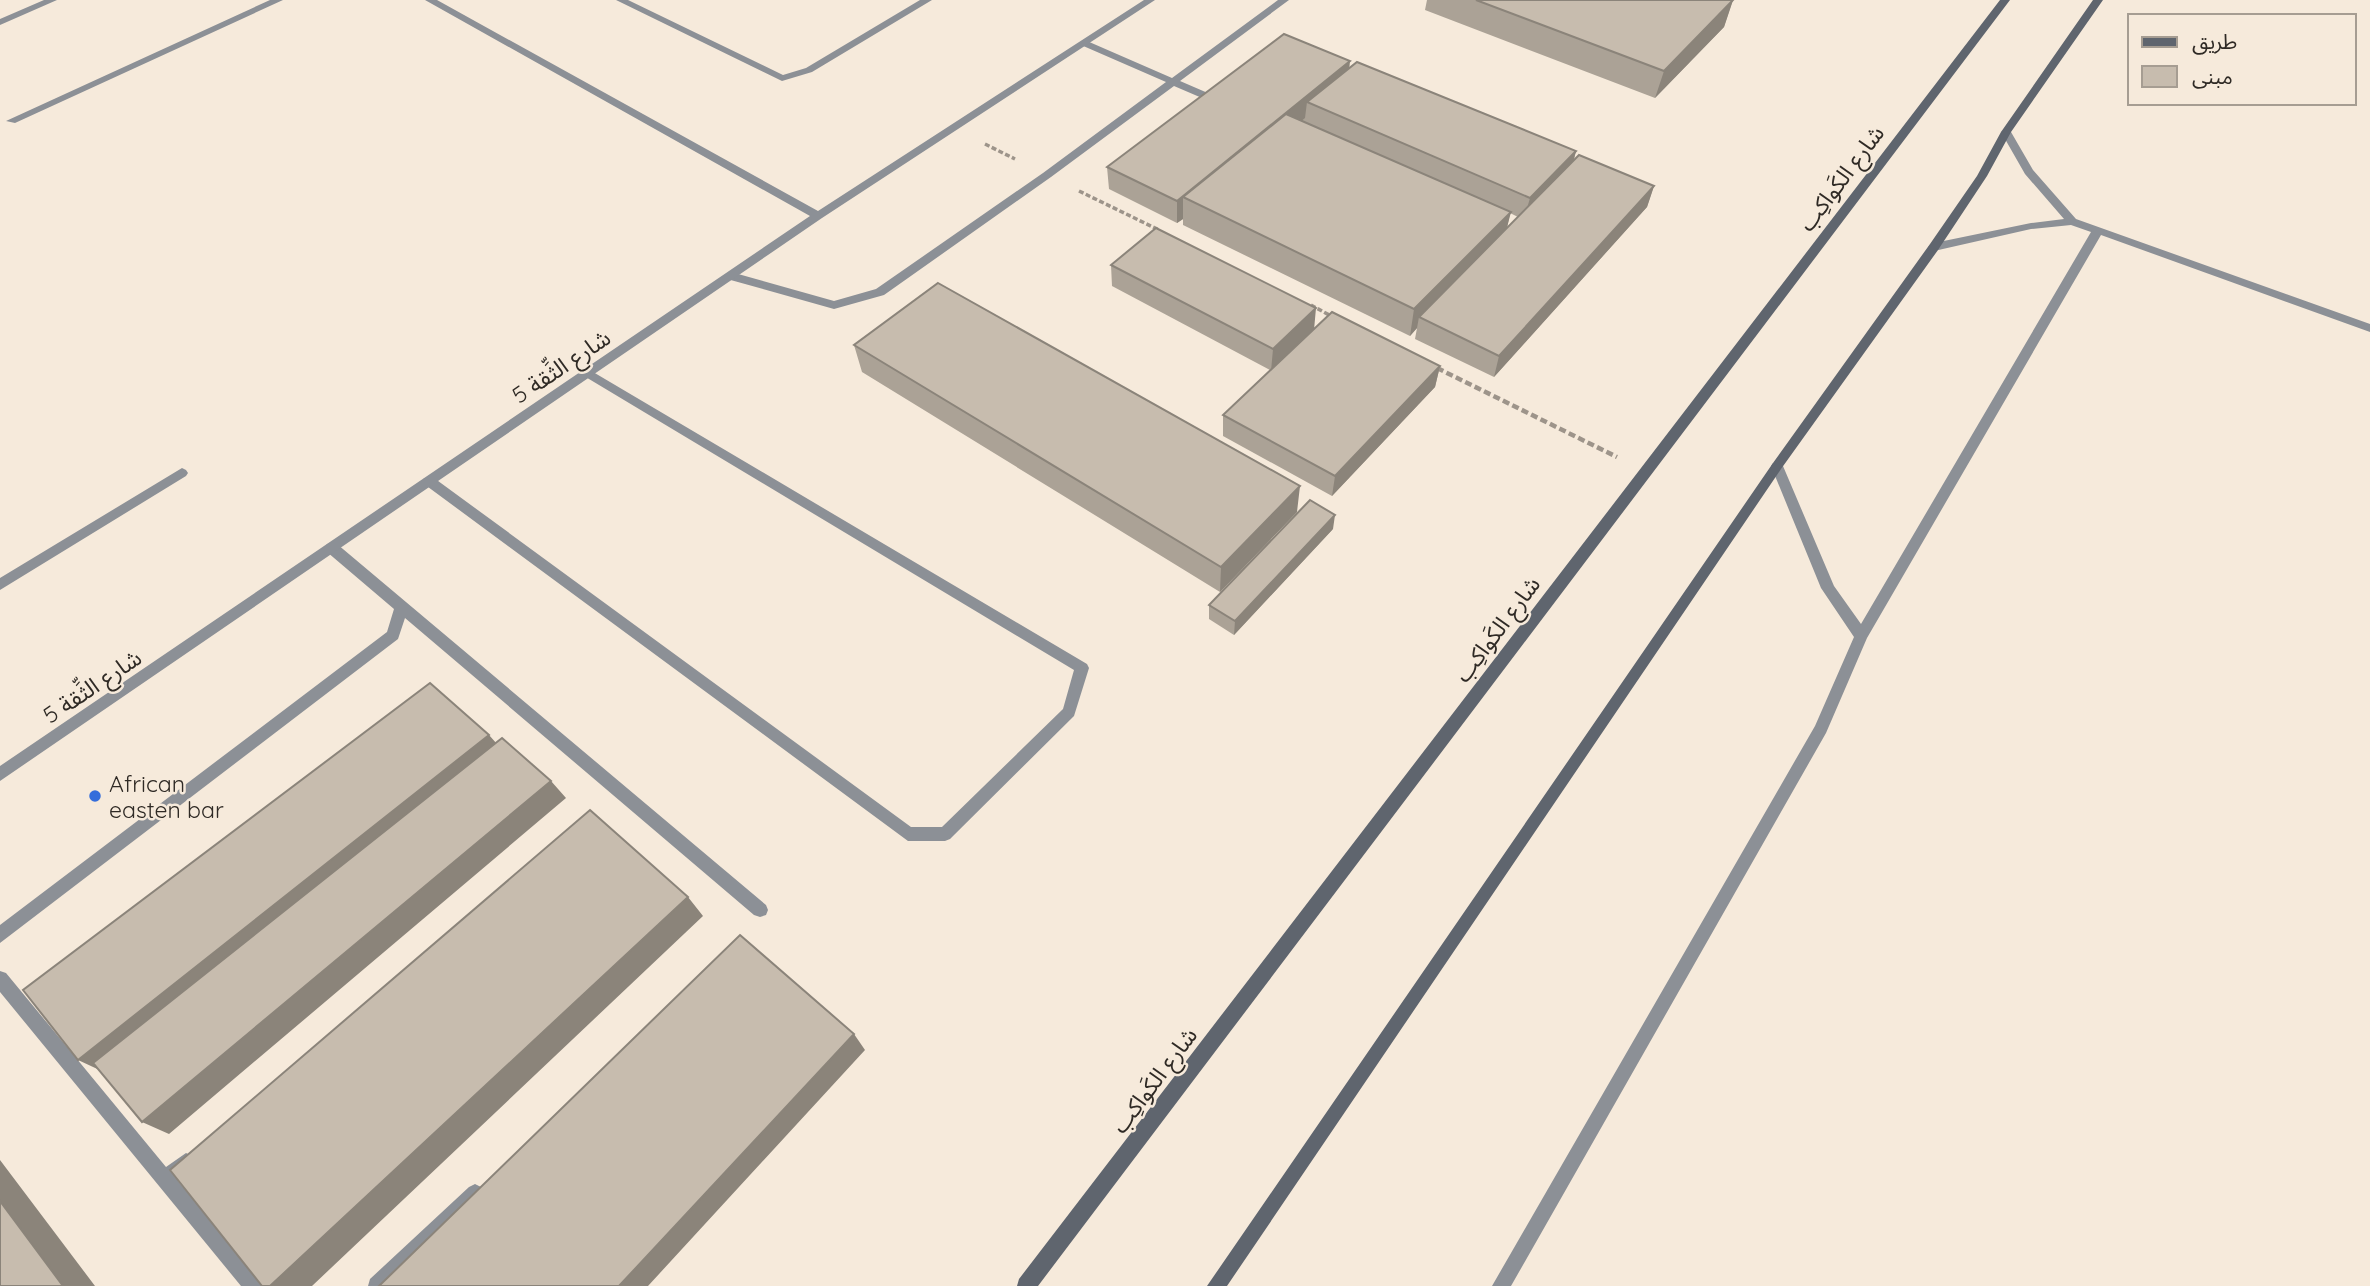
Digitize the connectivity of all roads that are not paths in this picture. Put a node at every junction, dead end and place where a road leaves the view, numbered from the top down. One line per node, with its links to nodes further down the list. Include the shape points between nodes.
1 (52, 0): 10 (street)
2 (278, 0): 14 (street)
3 (430, 0): 16 (street)
4 (621, 0): 5 (street, via 782,78 809,70)
5 (927, 0)
6 (1150, 0): 11 (street, شارع الثِّقة 5)
7 (1284, 0): 12 (street)
8 (2005, 0): 39 (street, شارع الكَواكِب)
9 (2098, 0): 15 (street)
10 (0, 22)
11 (1084, 43): 12 (street); 16 (street, شارع الثِّقة 5)
12 (1175, 82): 13 (street); 20 (street, via 880,292 834,306)
13 (1221, 102)
14 (10, 121)
15 (2006, 132): 17 (street, via 2029,172); 19 (street)
16 (818, 216): 20 (street, شارع الثِّقة 5)
17 (2072, 221): 18 (street); 19 (street)
18 (2098, 230): 21 (street); 29 (street)
19 (1934, 247): 23 (street)
20 (731, 275): 22 (street, شارع الثِّقة 5)
21 (2370, 328)
22 (588, 373): 25 (street, شارع الثِّقة 5); 25 (street, via 1082,668 1069,712 945,834 908,834)
23 (1777, 466): 29 (street, via 1828,589); 40 (street)
24 (182, 473): 27 (street)
25 (429, 481): 26 (street, شارع الثِّقة 5)
26 (332, 548): 28 (street); 30 (street, شارع الثِّقة 5)
27 (0, 584)
28 (401, 607): 31 (street); 32 (street, via 393,635)
29 (1861, 636): 41 (street, via 1821,729)
30 (0, 774)
31 (760, 910)
32 (0, 935)
33 (0, 979): 35 (street)
34 (197, 1152): 35 (street)
35 (165, 1180): 37 (street)
36 (488, 1180): 38 (street)
37 (253, 1286)
38 (377, 1286)
39 (1026, 1286)
40 (1216, 1286)
41 (1501, 1286)

